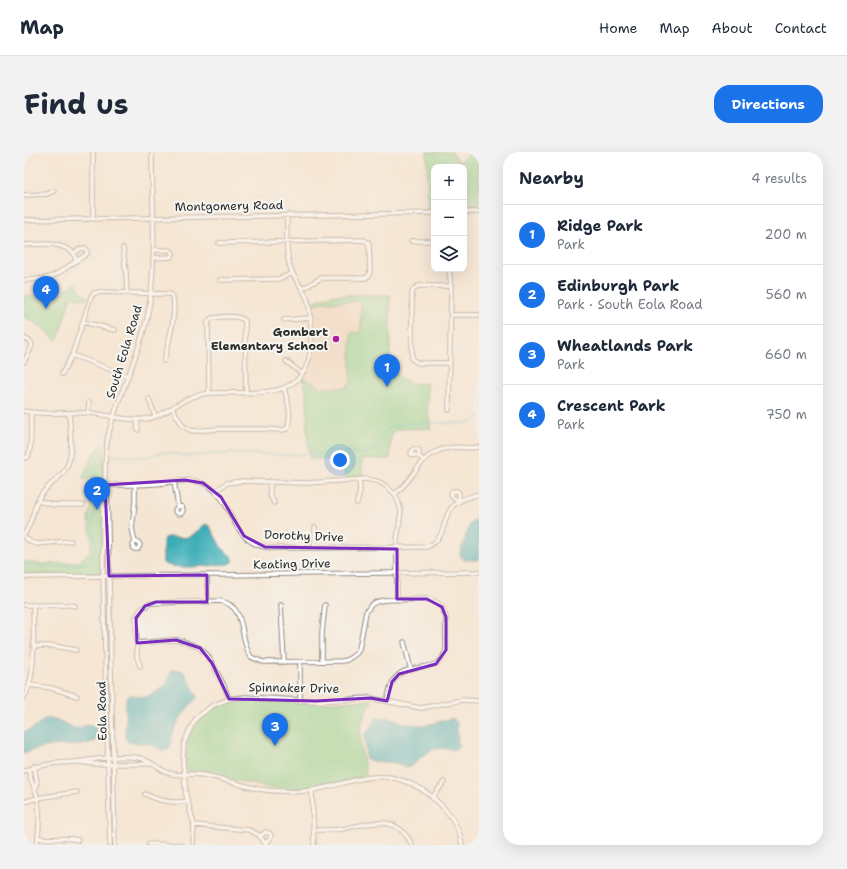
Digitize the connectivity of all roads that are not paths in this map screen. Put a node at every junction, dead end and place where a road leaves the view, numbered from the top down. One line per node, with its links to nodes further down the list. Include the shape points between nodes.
1 (93, 152): 10 (street)
2 (152, 152): 9 (street, South Eola Road)
3 (54, 191): 4 (street, via 47,194)
4 (24, 195)
5 (467, 212): 6 (street)
6 (479, 212)
7 (431, 213): 8 (street, Montgomery Road)
8 (287, 215): 9 (street, Montgomery Road); 14 (street)
9 (152, 218): 10 (street, Montgomery Road); 18 (street, South Eola Road)
10 (93, 219): 11 (street, Montgomery Road)
11 (24, 220)
12 (411, 241): 13 (street)
13 (431, 241)
14 (287, 242): 15 (street); 23 (street, via 288,260); 27 (street, via 364,240 369,243 369,276 321,278)
15 (219, 243)
16 (24, 245): 19 (street, via 58,245)
17 (123, 248): 28 (street)
18 (153, 250): 20 (street, South Eola Road); 20 (street, via 170,250 173,253 171,257)
19 (74, 253): 21 (street); 21 (street, via 82,248 87,250 86,254)
20 (153, 258): 29 (street, South Eola Road)
21 (76, 261): 24 (street, via 51,278)
22 (449, 272): 26 (street)
23 (293, 273): 25 (street, via 278,279); 27 (street)
24 (24, 280)
25 (220, 280)
26 (451, 286): 30 (street); 41 (street, via 416,287 412,293 412,358 418,363)
27 (302, 289): 32 (street, via 308,302)
28 (127, 293): 29 (street); 34 (street, via 94,293)
29 (151, 293): 38 (street, via 172,295 174,300); 44 (street, South Eola Road, via 144,329)
30 (451, 315): 31 (street); 41 (street)
31 (479, 315)
32 (310, 318): 33 (street); 43 (street, via 310,356)
33 (284, 320)
34 (83, 322): 35 (street); 37 (street)
35 (115, 330)
36 (24, 338): 39 (street, via 31,342 32,346)
37 (72, 355): 42 (street); 44 (street)
38 (164, 361)
39 (24, 362)
40 (286, 362): 43 (street)
41 (450, 363): 51 (street)
42 (62, 374)
43 (302, 374): 45 (street)
44 (128, 376): 57 (street, South Eola Road)
45 (284, 389): 47 (street); 50 (street, via 288,400 288,425 287,429 282,430 258,428 192,431 183,426)
46 (209, 393): 47 (street); 47 (street, via 208,322 211,318 238,317 245,321); 50 (street, via 191,397)
47 (246, 393)
48 (149, 399): 56 (street)
49 (89, 402): 53 (street)
50 (172, 408): 56 (street)
51 (449, 410)
52 (24, 411): 54 (street)
53 (88, 412): 55 (street); 57 (street)
54 (31, 413): 55 (street); 62 (street, via 30,452 28,457)
55 (69, 413): 72 (street, via 68,465)
56 (154, 416): 58 (street)
57 (114, 417): 58 (street); 68 (street, South Eola Road, via 105,457)
58 (137, 420): 59 (street)
59 (138, 430)
60 (479, 448): 63 (street, via 443,449)
61 (419, 456): 63 (street)
62 (24, 458)
63 (423, 460): 70 (street)
64 (359, 480): 66 (street); 70 (street, via 377,481); 74 (street)
65 (174, 481): 67 (street, Dorothy Drive); 69 (street, Dorothy Drive, via 198,482); 76 (street)
66 (270, 481): 69 (street, via 230,482); 73 (street, via 270,495)
67 (135, 484): 68 (street, Dorothy Drive); 80 (street, via 132,528)
68 (105, 485): 86 (street, South Eola Road, via 103,489)
69 (216, 491): 81 (street, Dorothy Drive, via 224,501 237,528 252,542 270,548)
70 (395, 494): 82 (street, via 401,511)
71 (479, 494): 82 (street, Dorothy Drive, via 454,505 448,512 443,532 437,541 423,548)
72 (38, 501): 75 (street, via 55,505); 78 (street, via 31,524)
73 (274, 503)
74 (357, 503)
75 (83, 505)
76 (178, 506)
77 (315, 527): 81 (street)
78 (24, 536): 79 (street, via 36,544)
79 (71, 542)
80 (135, 542)
81 (316, 547): 82 (street, Dorothy Drive)
82 (397, 548): 84 (street)
83 (479, 572): 84 (street, Keating Drive)
84 (397, 573): 85 (street, Keating Drive); 88 (street)
85 (207, 575): 86 (street, Keating Drive); 89 (street)
86 (106, 576): 87 (street, Keating Drive); 111 (street, Eola Road); 112 (street, Eola Road)
87 (24, 577)
88 (397, 599): 99 (street, via 379,600 368,608 359,649 353,657 342,661); 103 (street, via 431,600 442,607 446,617 446,650 442,659 432,665)
89 (207, 602): 96 (street, via 156,602 141,608 136,618); 100 (street, via 225,602 236,609 251,657 262,662)
90 (24, 605): 91 (street)
91 (33, 605): 94 (street); 97 (street)
92 (281, 605): 100 (street)
93 (325, 605): 99 (street)
94 (75, 606)
95 (404, 642): 103 (street)
96 (137, 643): 102 (street); 107 (street, via 176,640 200,648 212,663)
97 (33, 646): 98 (street); 104 (street)
98 (76, 650)
99 (322, 661): 101 (street)
100 (284, 662): 101 (street)
101 (300, 662): 108 (street)
102 (140, 666)
103 (411, 670): 109 (street, via 395,678)
104 (30, 685): 105 (street); 106 (street)
105 (77, 696)
106 (24, 697)
107 (228, 699): 108 (street, Spinnaker Drive, via 245,697); 119 (street, Spinnaker Drive, via 204,711 191,727 184,743)
108 (300, 701): 109 (street, Spinnaker Drive, via 363,698)
109 (387, 701): 110 (street, Spinnaker Drive, via 421,708 462,700)
110 (479, 702)
111 (108, 758): 112 (street); 113 (street); 114 (street, Eola Road)
112 (114, 758): 115 (street, Eola Road); 116 (street, via 138,758)
113 (75, 762): 114 (street); 117 (street)
114 (108, 764): 115 (street); 137 (street, Eola Road)
115 (114, 764): 116 (street); 138 (street, Eola Road)
116 (152, 764): 119 (street, via 170,774)
117 (34, 766): 118 (street); 121 (street, via 37,782)
118 (26, 770): 121 (street)
119 (184, 774): 122 (street, via 204,775 265,790); 127 (street, Spinnaker Drive)
120 (444, 782): 126 (street)
121 (35, 790): 125 (street)
122 (312, 790): 126 (street, via 367,778 387,777 411,784); 130 (street)
123 (77, 792): 125 (street)
124 (145, 794): 127 (street, via 170,802)
125 (37, 798): 128 (street); 132 (street)
126 (432, 798): 143 (street, via 447,810 454,820)
127 (187, 801): 129 (street, Spinnaker Drive)
128 (24, 802)
129 (194, 825): 131 (street, via 243,829); 140 (street, Spinnaker Drive)
130 (314, 830): 141 (street); 142 (street, via 340,829 369,822 381,822 401,830)
131 (260, 837): 135 (street); 135 (street, via 265,832 271,835)
132 (38, 838): 133 (street); 136 (street)
133 (78, 840)
134 (148, 844): 139 (street)
135 (266, 844)
136 (37, 845)
137 (110, 845)
138 (116, 845)
139 (181, 845)
140 (193, 845)
141 (314, 845)
142 (412, 845)
143 (462, 845)

